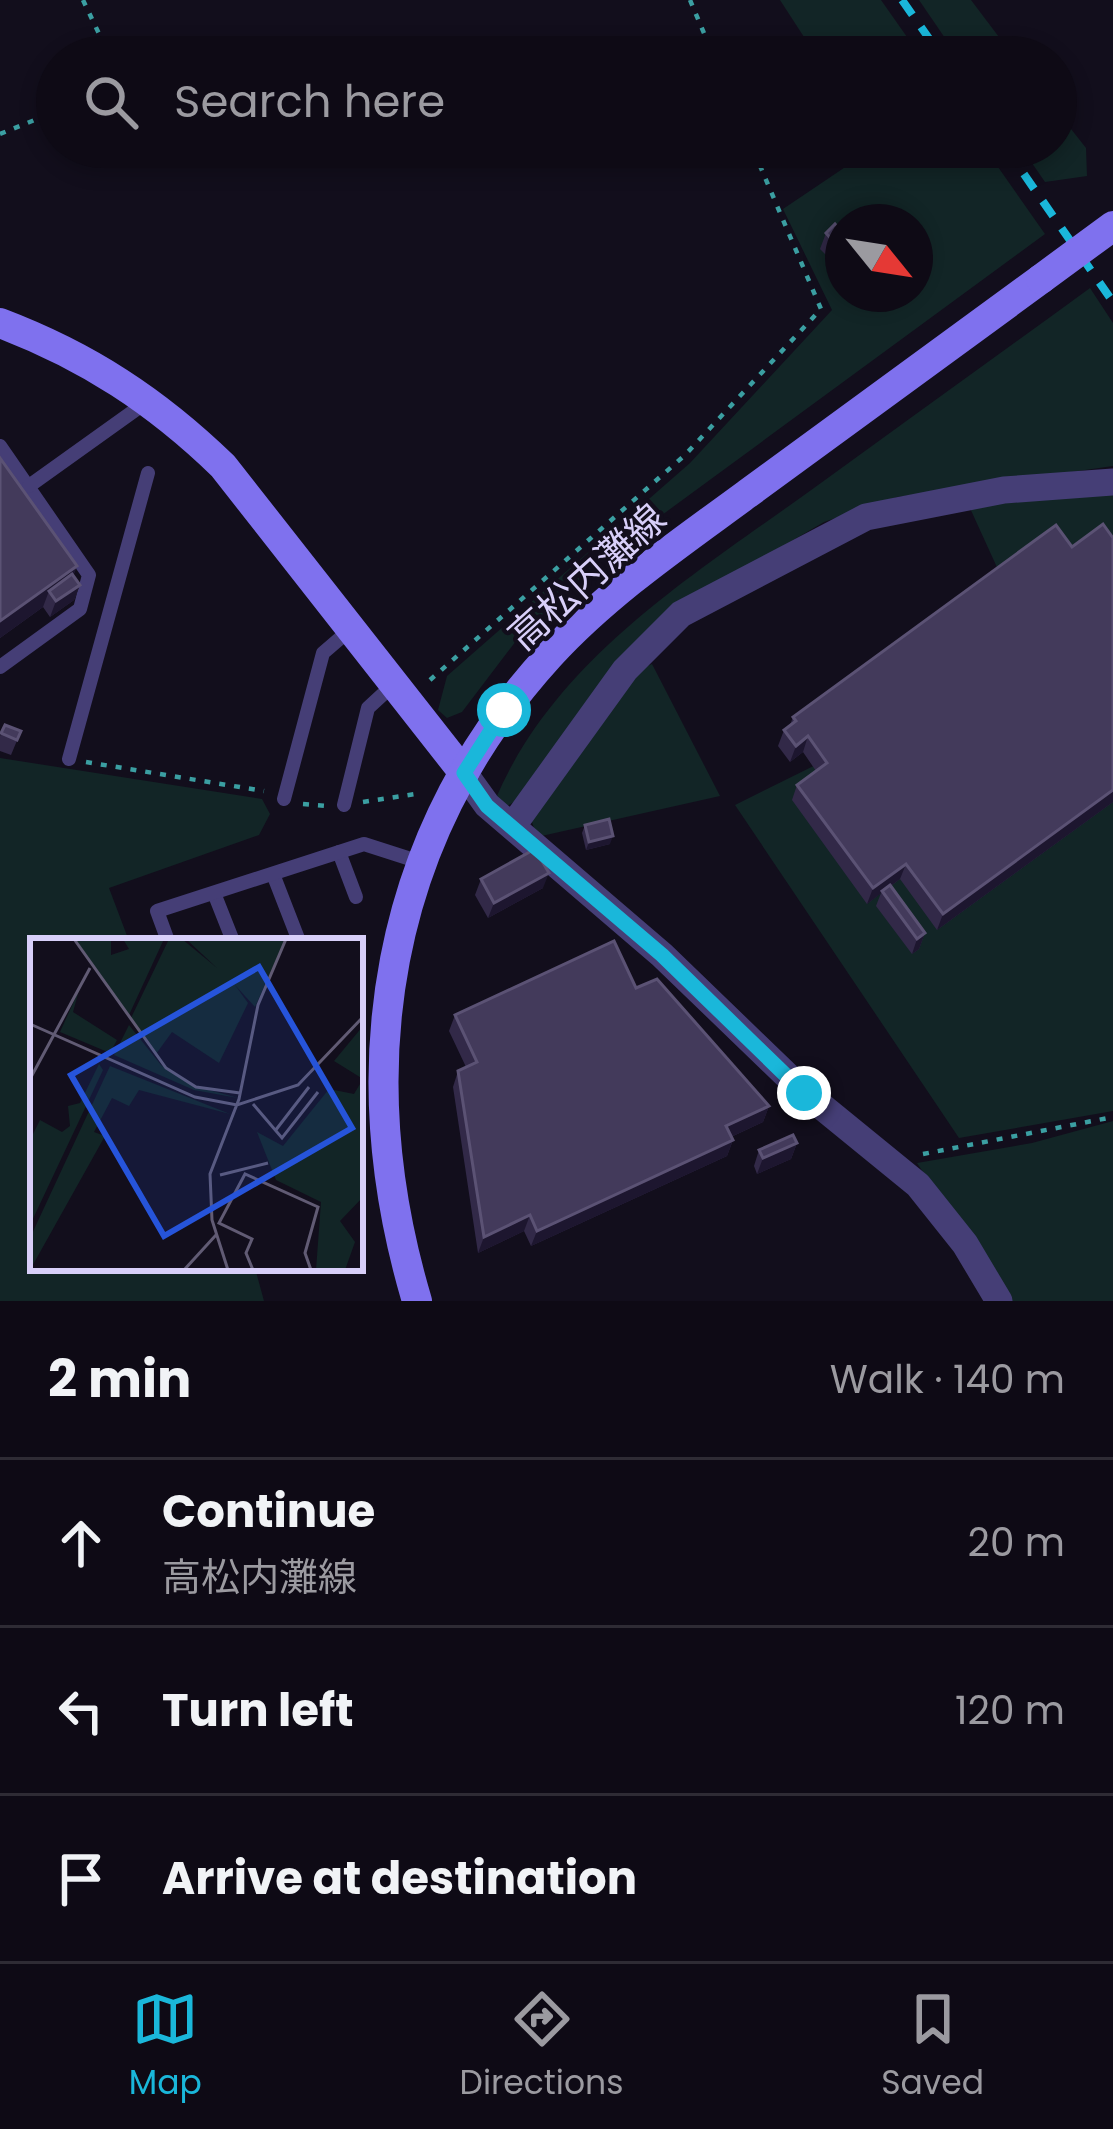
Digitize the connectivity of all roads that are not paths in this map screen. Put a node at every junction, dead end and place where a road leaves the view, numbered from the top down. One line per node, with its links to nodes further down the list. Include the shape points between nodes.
1 (1113, 226): 14 (main road, 高松内灘線, bridge, via 629,581 552,653)
2 (0, 323): 3 (main road, via 88,360)
3 (149, 400): 7 (lane); 10 (main road, via 223,466)
4 (0, 446): 7 (lane)
5 (148, 473): 9 (lane)
6 (1113, 482): 17 (street, via 1004,490 866,518 681,614 625,670)
7 (29, 486): 8 (lane, via 89,575)
8 (85, 592): 9 (lane); 11 (lane, via 80,609)
9 (112, 601): 13 (lane)
10 (352, 628): 12 (main road); 15 (lane, via 323,653)
11 (0, 667)
12 (401, 692): 14 (main road); 16 (lane, via 368,708)
13 (69, 759)
14 (464, 773): 17 (street, via 487,806); 19 (main road, 高松内灘線)
15 (284, 800)
16 (344, 805)
17 (514, 824): 27 (street, via 804,1093 919,1185)
18 (339, 852): 19 (lane, via 364,844); 20 (lane); 22 (lane)
19 (420, 862): 26 (main road, 高松内灘線, via 388,991 380,1093)
20 (273, 874): 21 (lane); 25 (lane)
21 (214, 892): 23 (lane, via 157,911); 24 (lane)
22 (356, 898)
23 (168, 938)
24 (232, 938)
25 (298, 938)
26 (417, 1301)
27 (999, 1301)

